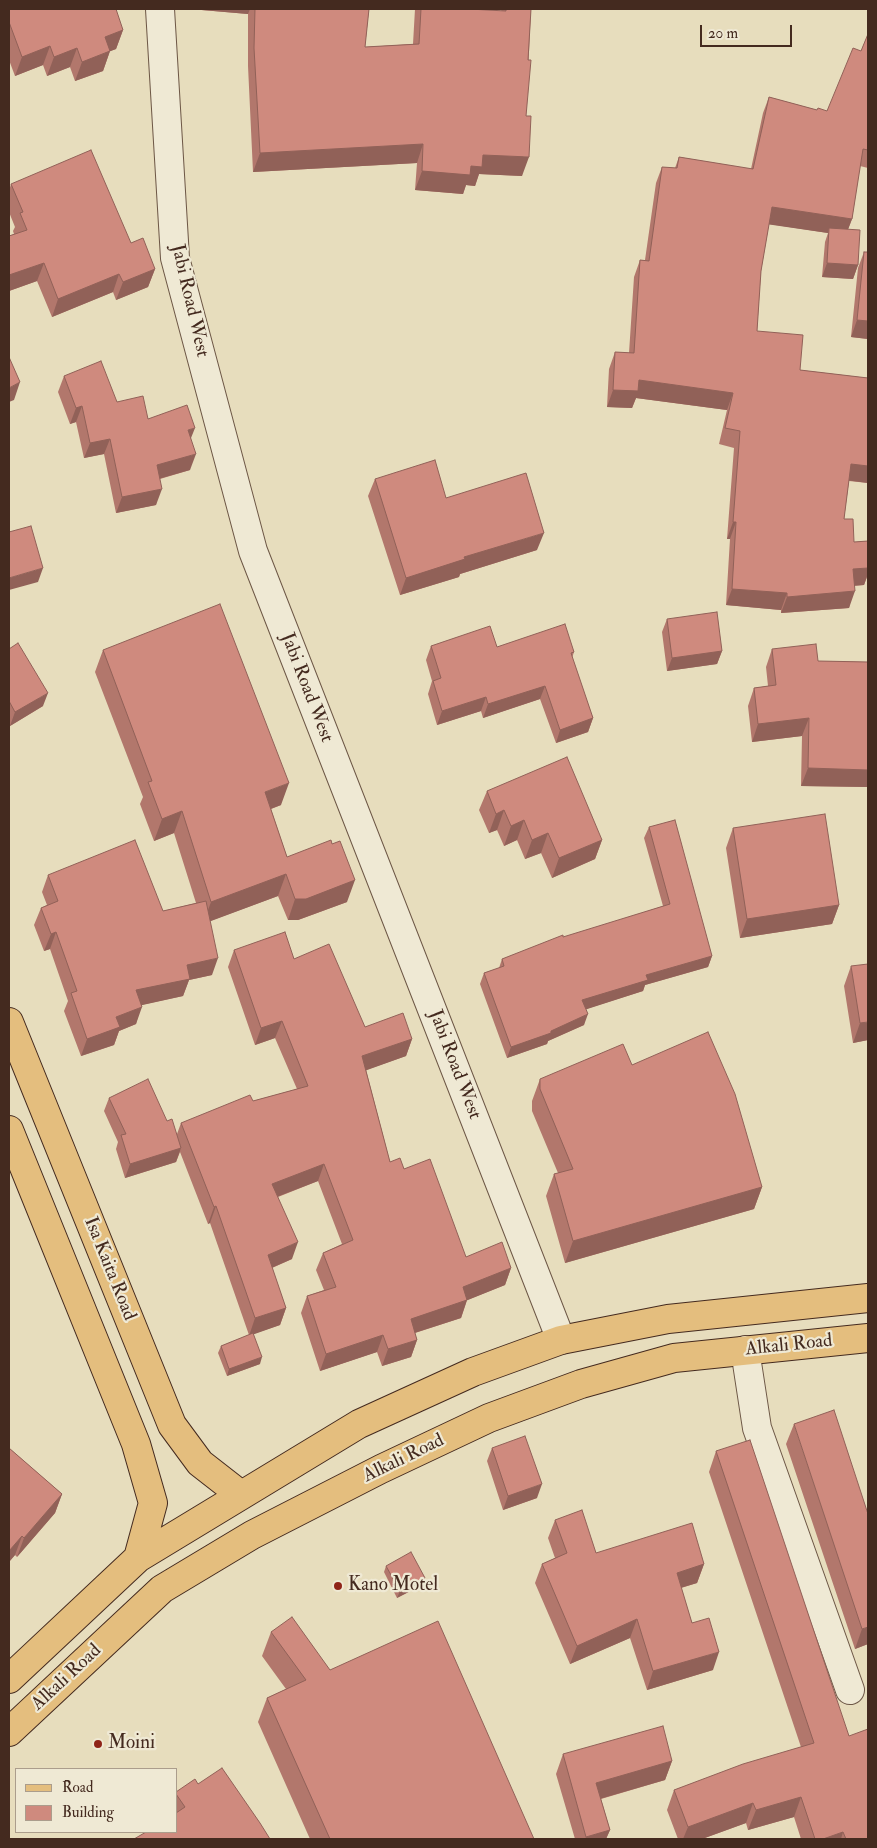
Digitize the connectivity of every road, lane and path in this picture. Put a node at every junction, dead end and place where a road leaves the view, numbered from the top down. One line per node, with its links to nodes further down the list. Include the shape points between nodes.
1 (160, 9): 6 (street, Jabi Road West, via 175,258 253,551)
2 (9, 1022): 8 (main road, Isa Kaita Road, via 172,1425 200,1463)
3 (9, 1130): 9 (main road, via 136,1444 153,1503)
4 (868, 1298): 6 (main road, Alkali Road, via 668,1319)
5 (868, 1338): 7 (main road, Alkali Road)
6 (561, 1340): 8 (main road, Alkali Road, via 473,1372 359,1424)
7 (745, 1350): 11 (street, via 757,1428); 12 (main road, Alkali Road, via 674,1358 581,1384 489,1418 252,1535 162,1589)
8 (241, 1495): 9 (main road, Alkali Road)
9 (138, 1558): 10 (main road, Alkali Road)
10 (9, 1678)
11 (850, 1690)
12 (9, 1732)

